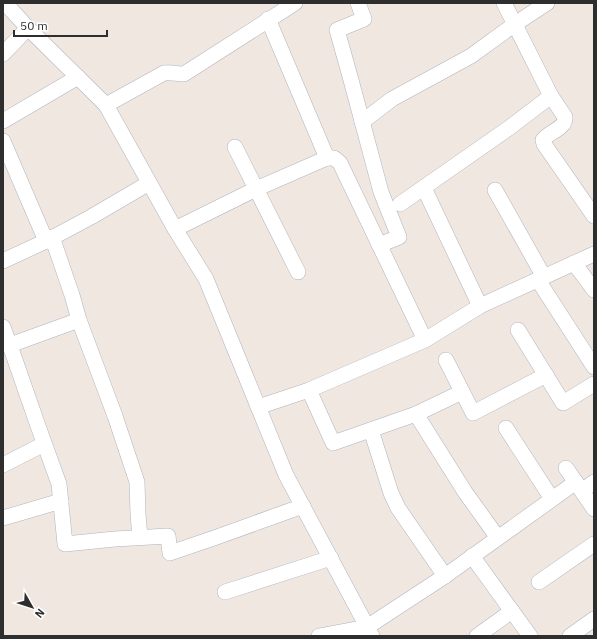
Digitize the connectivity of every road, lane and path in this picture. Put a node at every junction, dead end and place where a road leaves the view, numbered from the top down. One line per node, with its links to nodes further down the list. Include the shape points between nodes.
1 (5, 3): 8 (street)
2 (295, 3): 6 (street)
3 (358, 3): 14 (street, via 364,18 337,30)
4 (504, 3): 7 (street)
5 (547, 3): 7 (street)
6 (268, 19): 12 (street, via 184,74 164,74); 17 (street)
7 (515, 24): 11 (street); 14 (street, via 471,56 392,99)
8 (28, 28): 9 (street); 10 (street)
9 (3, 54)
10 (78, 77): 12 (street); 13 (street)
11 (551, 96): 19 (street); 23 (street, via 565,120 563,125 546,135 544,144)
12 (106, 105): 18 (street)
13 (3, 122)
14 (362, 122): 26 (street, via 381,192 399,237)
15 (3, 141): 25 (street)
16 (235, 147): 20 (street)
17 (327, 158): 20 (street); 26 (street, via 334,158 340,163)
18 (149, 183): 24 (street); 25 (street)
19 (424, 188): 22 (street); 33 (street)
20 (256, 190): 24 (street); 30 (street)
21 (495, 190): 31 (street)
22 (400, 204)
23 (594, 216)
24 (175, 229): 45 (street, via 206,279)
25 (49, 239): 28 (street); 34 (street, via 72,295)
26 (379, 245): 37 (street)
27 (594, 254): 29 (street)
28 (3, 260)
29 (574, 263): 31 (street); 32 (street)
30 (298, 272)
31 (541, 278): 33 (street); 40 (street)
32 (594, 290)
33 (480, 306): 37 (street)
34 (79, 320): 38 (street); 59 (street, via 137,482)
35 (3, 327): 38 (street)
36 (518, 330): 41 (street)
37 (426, 340): 43 (street)
38 (10, 345): 49 (street)
39 (446, 360): 44 (street)
40 (594, 367)
41 (546, 375): 42 (street, via 563,403); 44 (street, via 472,413)
42 (594, 384)
43 (309, 390): 45 (street); 48 (street, via 333,443)
44 (462, 392): 46 (street)
45 (258, 407): 56 (street, via 286,474)
46 (416, 414): 48 (street); 60 (street, via 464,492)
47 (506, 428): 54 (street)
48 (371, 430): 64 (street, via 398,508)
49 (44, 444): 50 (street); 55 (street, via 59,484)
50 (3, 464)
51 (566, 468): 53 (street)
52 (594, 482): 53 (street)
53 (579, 486): 54 (street); 57 (street)
54 (552, 499): 60 (street)
55 (61, 501): 58 (street); 59 (street, via 65,544)
56 (303, 506): 59 (street, via 170,553 168,536); 63 (street)
57 (594, 508)
58 (3, 518)
59 (140, 537)
60 (498, 538): 62 (street)
61 (594, 544): 65 (street)
62 (472, 556): 64 (street); 67 (street)
63 (331, 558): 66 (street); 69 (street)
64 (445, 576): 69 (street)
65 (539, 582)
66 (225, 592)
67 (512, 611): 71 (street); 72 (street)
68 (594, 619): 73 (street)
69 (370, 631): 70 (street)
70 (319, 636)
71 (477, 636)
72 (530, 636)
73 (570, 636)

